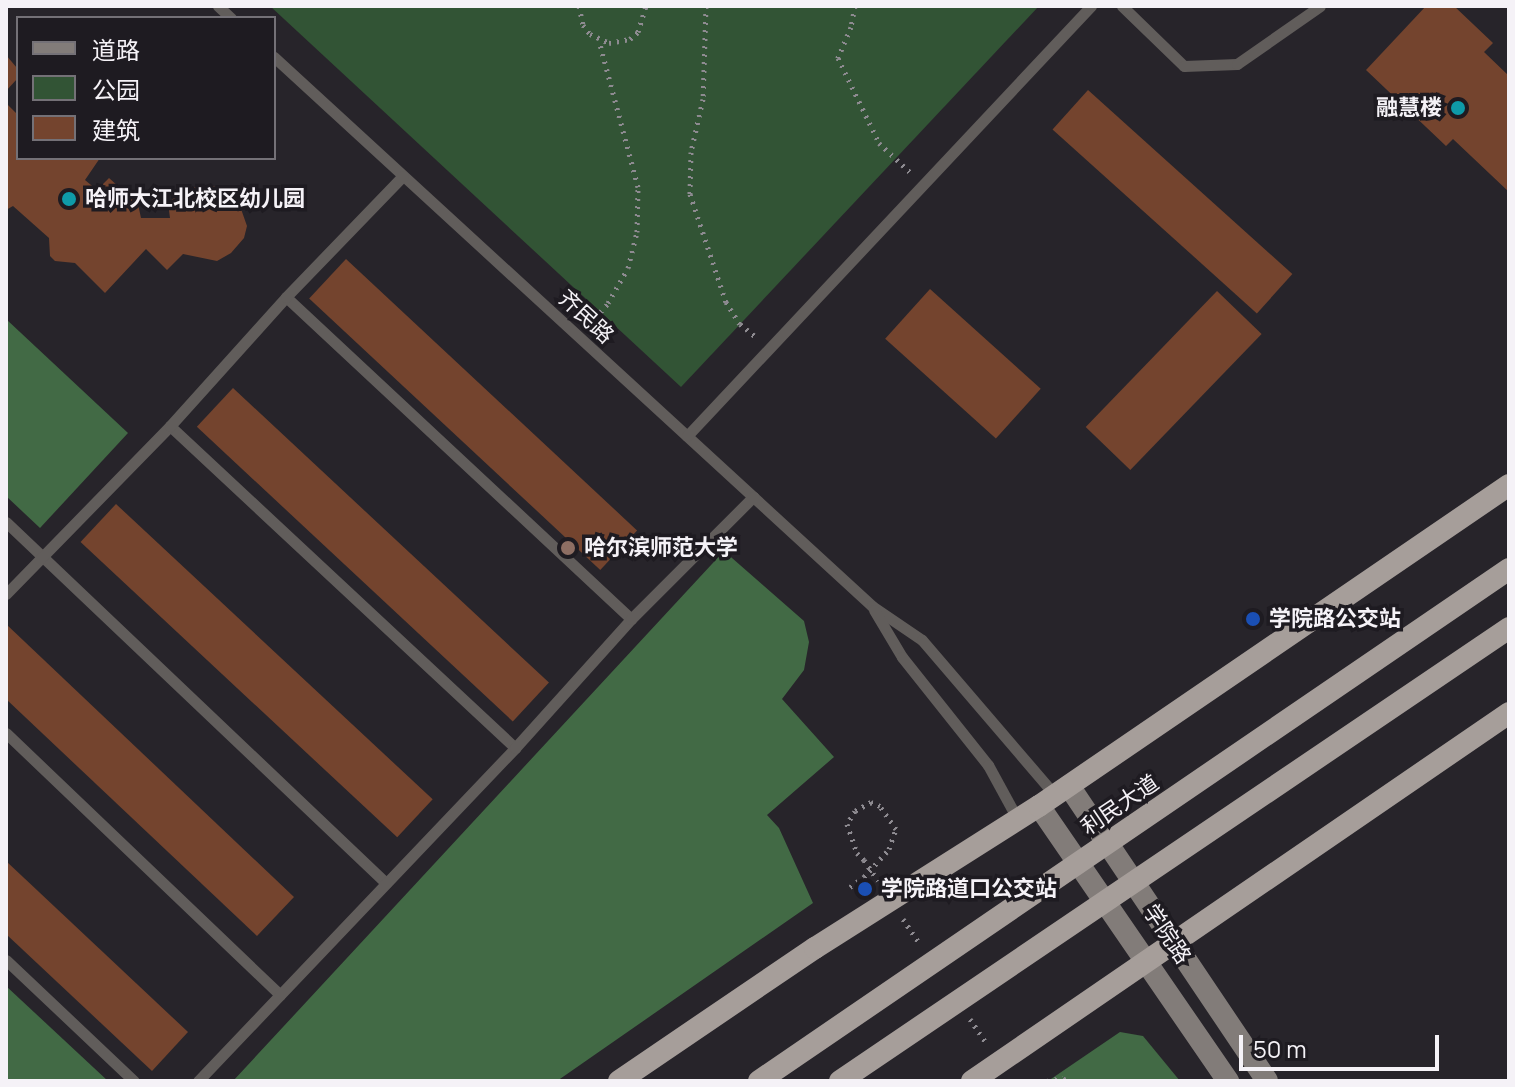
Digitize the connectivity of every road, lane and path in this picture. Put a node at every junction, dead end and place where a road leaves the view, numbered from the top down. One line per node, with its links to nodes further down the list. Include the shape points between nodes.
1 (579, 6): 8 (path, via 583,25)
2 (646, 6): 8 (path, via 644,23 630,39)
3 (706, 6): 14 (path, via 703,99 691,152 690,194 726,302 740,324)
4 (855, 6): 11 (path, via 838,58 879,143)
5 (1091, 6): 11 (lane)
6 (1122, 6): 7 (lane, via 1184,66 1237,64)
7 (1320, 6)
8 (599, 40): 13 (path, via 638,187 637,232 628,268)
9 (276, 59): 10 (lane, 齐民路)
10 (403, 176): 12 (lane); 13 (lane, 齐民路)
11 (924, 184): 14 (lane)
12 (286, 297): 15 (lane); 24 (lane)
13 (579, 338): 16 (lane, 齐民路)
14 (769, 348): 16 (lane)
15 (170, 426): 20 (lane); 28 (lane)
16 (687, 436): 18 (lane, 齐民路)
17 (1509, 485): 29 (highway)
18 (753, 497): 23 (lane, 齐民路); 24 (lane)
19 (6, 522): 20 (lane)
20 (42, 557): 22 (lane); 34 (lane)
21 (1509, 569): 31 (highway, 利民大道)
22 (6, 594)
23 (872, 606): 29 (lane, via 922,640); 30 (lane, via 902,657 988,765)
24 (631, 619): 28 (lane)
25 (1509, 628): 35 (highway)
26 (1509, 713): 38 (highway)
27 (6, 733): 41 (lane)
28 (515, 748): 34 (lane)
29 (1054, 796): 30 (highway); 31 (main road, 学院路); 33 (main road, 学院路)
30 (1018, 820): 44 (highway, via 815,948)
31 (1107, 845): 33 (highway, 利民大道); 35 (main road, 学院路)
32 (864, 860): 36 (path, via 847,824 855,811 871,802 896,829 889,849)
33 (1079, 864): 37 (main road, 学院路); 45 (highway, 利民大道)
34 (386, 883): 41 (lane)
35 (1133, 883): 37 (highway); 38 (main road, 学院路)
36 (850, 887)
37 (1105, 902): 40 (main road, 学院路); 46 (highway)
38 (1174, 944): 40 (highway); 51 (main road, 学院路)
39 (6, 960): 42 (lane)
40 (1147, 963): 47 (highway); 50 (main road, 学院路)
41 (280, 995): 43 (lane)
42 (134, 1081)
43 (198, 1081)
44 (619, 1081)
45 (759, 1081)
46 (840, 1081)
47 (972, 1081)
48 (1047, 1081): 49 (path)
49 (1066, 1081)
50 (1228, 1081)
51 (1267, 1081)

